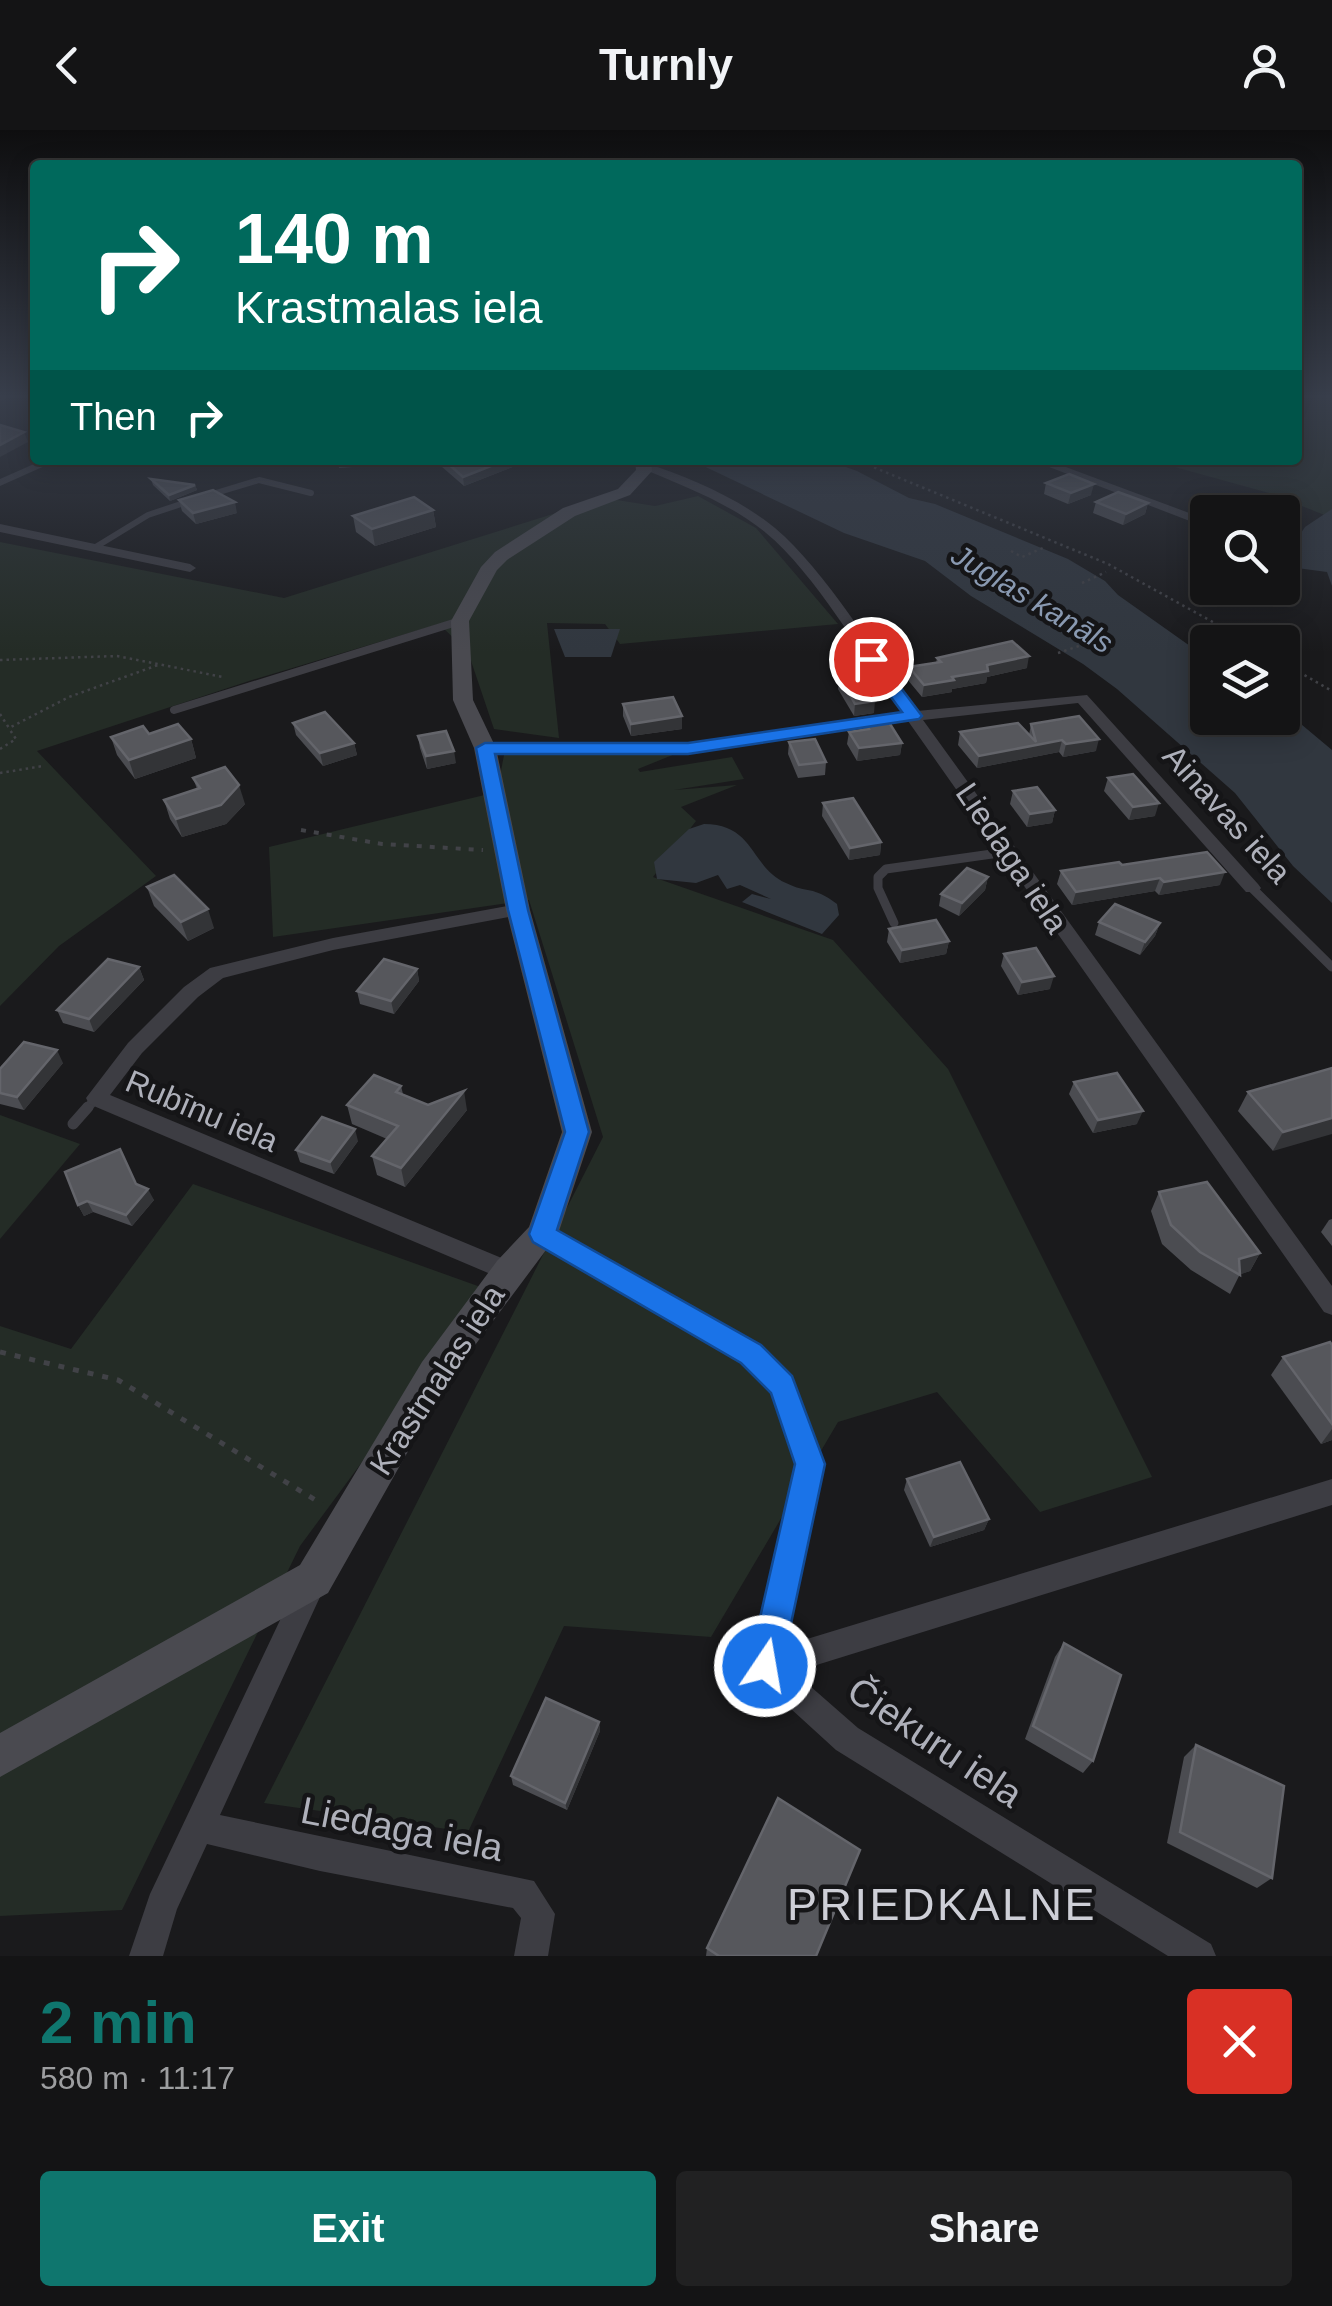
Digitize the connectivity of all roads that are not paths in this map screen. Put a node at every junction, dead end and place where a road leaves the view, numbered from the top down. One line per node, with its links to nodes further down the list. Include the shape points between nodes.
1 (251, 482): 9 (lane, via 148,515)
2 (267, 482): 6 (lane)
3 (631, 482): 11 (street, via 624,492 569,512 501,556)
4 (684, 482): 13 (street, Liedaga iela, via 770,530 808,570)
5 (1096, 482): 7 (street)
6 (311, 493)
7 (1190, 517)
8 (0, 528): 9 (street)
9 (94, 548): 10 (street)
10 (190, 568)
11 (460, 621): 12 (lane); 14 (street, Krastmalas iela, via 463,700)
12 (174, 710)
13 (913, 716): 14 (street, via 688,749); 15 (street, Liedaga iela); 16 (street, Ainavas iela, via 1082,698)
14 (485, 748): 17 (street, Krastmalas iela)
15 (1006, 852): 18 (lane, via 886,870 878,888); 24 (street, Liedaga iela)
16 (1252, 888): 19 (lane, Ainavas iela)
17 (518, 910): 20 (street, Rubīnu iela, via 218,973 134,1048); 22 (street, Krastmalas iela, via 577,1132)
18 (894, 923)
19 (1332, 967)
20 (96, 1098): 21 (lane); 23 (street, Rubīnu iela)
21 (73, 1124)
22 (542, 1234): 23 (street, Krastmalas iela); 27 (street, via 751,1354 782,1385 810,1464)
23 (508, 1271): 26 (street, Krastmalas iela, via 434,1373)
24 (1332, 1305)
25 (1332, 1492): 27 (street)
26 (314, 1580): 28 (street); 29 (street, Krastmalas iela)
27 (765, 1666): 32 (street, Čiekuru iela, via 847,1739)
28 (0, 1756)
29 (198, 1826): 30 (street, Krastmalas iela); 31 (street, Liedaga iela, via 522,1894 538,1914)
30 (146, 1956)
31 (530, 1956)
32 (1199, 1956)

